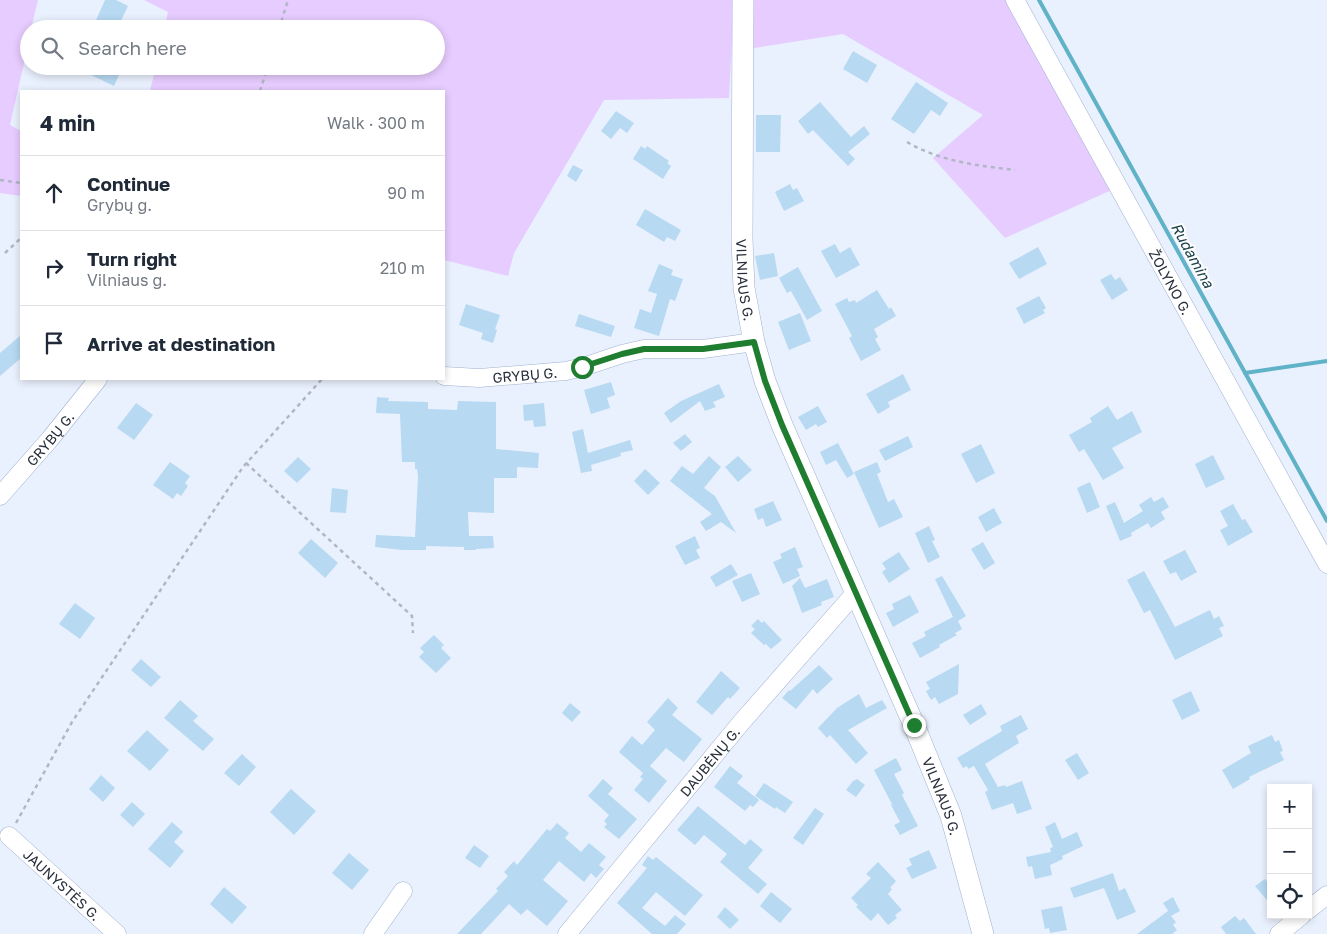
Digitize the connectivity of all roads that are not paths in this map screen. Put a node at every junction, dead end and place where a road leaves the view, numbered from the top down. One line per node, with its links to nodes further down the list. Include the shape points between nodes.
1 (742, 0): 3 (main road, VILNIAUS G., via 742,239 744,288)
2 (1015, 0): 7 (street, ŽOLYNO G.)
3 (754, 342): 4 (street, GRYBŲ G., via 703,349 644,349 566,370 479,378); 8 (main road, VILNIAUS G., via 782,425)
4 (445, 376)
5 (97, 380): 6 (street, GRYBŲ G.)
6 (0, 496)
7 (1327, 564)
8 (856, 592): 16 (street, DAUBĖNŲ G., via 740,724); 17 (main road, VILNIAUS G., via 951,816)
9 (9, 836): 14 (street, JAUNYSTĖS G.)
10 (403, 891): 15 (street)
11 (1327, 894): 12 (street)
12 (1312, 907)
13 (1297, 919): 18 (street)
14 (117, 934)
15 (373, 934)
16 (567, 934)
17 (983, 934)
18 (1279, 934)

